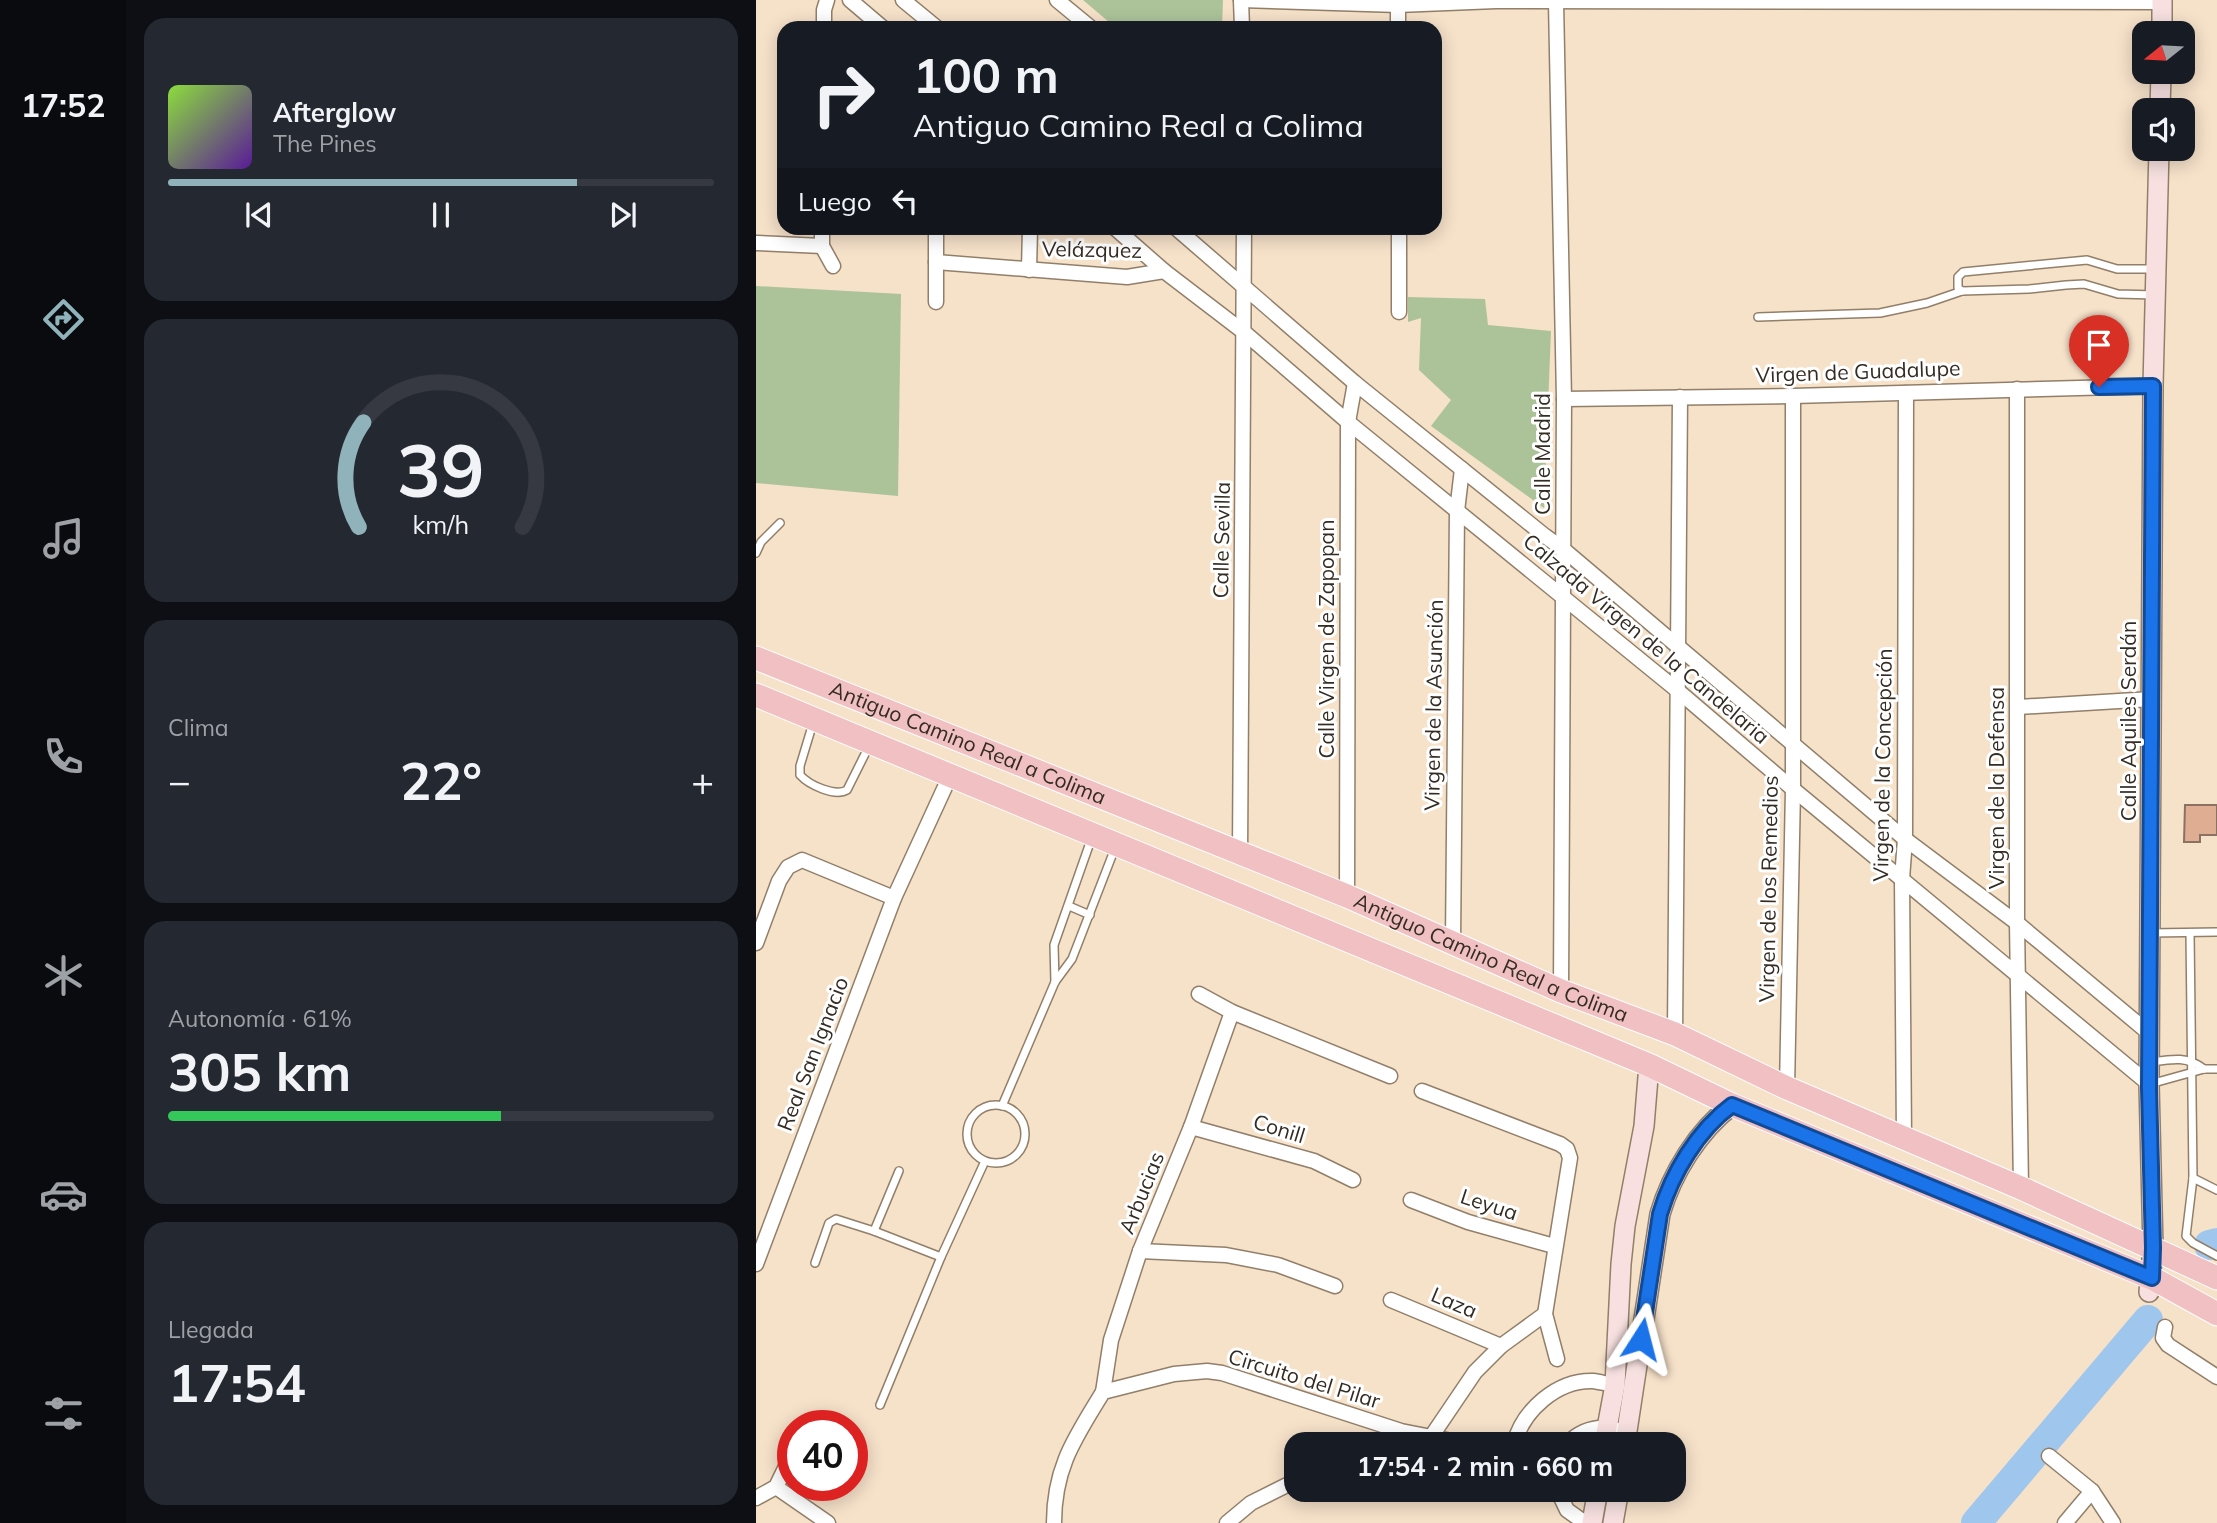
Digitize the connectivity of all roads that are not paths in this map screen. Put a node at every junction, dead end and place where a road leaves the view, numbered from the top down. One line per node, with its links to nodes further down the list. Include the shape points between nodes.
1 (827, 0): 11 (street)
2 (850, 0): 12 (street)
3 (903, 0): 13 (street)
4 (1057, 0): 14 (street)
5 (1241, 0): 10 (street); 15 (street)
6 (1828, 0): 8 (street); 9 (street)
7 (1496, 1): 9 (street); 10 (street)
8 (2162, 1): 17 (street)
9 (1556, 2): 46 (street, Calle Madrid)
10 (1398, 5): 16 (street)
11 (825, 21)
12 (875, 21)
13 (928, 21)
14 (1082, 21)
15 (1242, 21)
16 (1398, 21)
17 (2162, 21)
18 (2159, 161): 30 (street, Calle Aquiles Serdán)
19 (822, 235): 27 (street)
20 (936, 235): 28 (street)
21 (1030, 235): 31 (street)
22 (1123, 235): 32 (street, Calzada Virgen de la Candelaria)
23 (1184, 235): 33 (street, Calzada Virgen de la Candelaria)
24 (1244, 235): 33 (street, Calle Sevilla)
25 (1399, 235): 37 (street)
26 (756, 243): 27 (street)
27 (822, 246): 29 (street)
28 (936, 262): 31 (street, Velázquez); 36 (street)
29 (833, 266)
30 (2157, 269): 34 (lane, via 2118,269 2087,260 1963,272 1958,277); 35 (street, Calle Aquiles Serdán)
31 (1029, 270): 32 (street, Velázquez, via 1127,277)
32 (1164, 271): 39 (street, Calzada Virgen de la Candelaria)
33 (1245, 285): 39 (street, Calle Sevilla); 40 (street, Calzada Virgen de la Candelaria)
34 (1962, 291): 35 (lane, via 2084,284 2118,294); 38 (lane, via 1880,313)
35 (2156, 295): 41 (street, Calle Aquiles Serdán)
36 (936, 302)
37 (1399, 312)
38 (1759, 317)
39 (1245, 333): 47 (street, Calzada Virgen de la Candelaria); 68 (street, Calle Sevilla)
40 (1355, 383): 47 (street, Calle Virgen de Zapopan); 48 (street, Calzada Virgen de la Candelaria)
41 (2153, 386): 42 (street, Virgen de Guadalupe); 58 (street, Calle Aquiles Serdán)
42 (2017, 389): 43 (street, Virgen de Guadalupe); 59 (street, Virgen de la Defensa)
43 (1906, 393): 44 (street, Virgen de Guadalupe); 66 (street, Virgen de la Concepción)
44 (1793, 396): 45 (street, Virgen de Guadalupe); 61 (street, Virgen de los Remedios)
45 (1680, 397): 46 (street, Virgen de Guadalupe); 54 (street)
46 (1564, 399): 51 (street, Calle Madrid)
47 (1348, 422): 49 (street, Calzada Virgen de la Candelaria); 70 (street, Calle Virgen de Zapopan)
48 (1462, 469): 49 (street, Virgen de la Asunción); 51 (street, Calzada Virgen de la Candelaria)
49 (1457, 510): 53 (street, Calzada Virgen de la Candelaria); 78 (street, Virgen de la Asunción)
50 (780, 523): 52 (lane)
51 (1563, 549): 53 (street, Calle Madrid); 54 (street, Calzada Virgen de la Candelaria)
52 (756, 552)
53 (1563, 598): 56 (street, Calzada Virgen de la Candelaria); 82 (street, Calle Madrid)
54 (1677, 644): 56 (street); 61 (street, Calzada Virgen de la Candelaria)
55 (756, 658): 68 (main road, Antiguo Camino Real a Colima)
56 (1677, 690): 64 (street, Calzada Virgen de la Candelaria); 86 (street)
57 (756, 695): 60 (main road, Antiguo Camino Real a Colima)
58 (2152, 699): 59 (street); 76 (street, Calle Aquiles Serdán)
59 (2019, 707): 74 (street, Virgen de la Defensa)
60 (814, 719): 62 (main road, Antiguo Camino Real a Colima); 62 (lane, via 800,775 834,793 847,790)
61 (1791, 742): 64 (street, Virgen de los Remedios); 66 (street, Calzada Virgen de la Candelaria)
62 (870, 743): 63 (main road, Antiguo Camino Real a Colima)
63 (950, 776): 65 (main road, Antiguo Camino Real a Colima); 71 (street, Real San Ignacio)
64 (1793, 789): 69 (street, Calzada Virgen de la Candelaria); 95 (street, Virgen de los Remedios)
65 (1094, 833): 67 (main road, Antiguo Camino Real a Colima); 72 (lane)
66 (1905, 839): 69 (street, Virgen de la Concepción); 74 (street, Calzada Virgen de la Candelaria)
67 (1117, 843): 73 (lane); 89 (main road, Antiguo Camino Real a Colima)
68 (1240, 854): 70 (main road, Antiguo Camino Real a Colima)
69 (1902, 879): 80 (street, Calzada Virgen de la Candelaria); 100 (street, Virgen de la Concepción)
70 (1347, 896): 78 (main road, Antiguo Camino Real a Colima)
71 (894, 898): 79 (street, via 802,860 788,867 779,881); 115 (street, Real San Ignacio)
72 (1069, 906): 73 (lane); 81 (lane, via 1054,945)
73 (1090, 915): 81 (lane, via 1072,959)
74 (2017, 923): 80 (street, Virgen de la Defensa); 85 (street, Calzada Virgen de la Candelaria)
75 (2217, 932): 77 (lane)
76 (2150, 933): 77 (lane); 85 (street, Calle Aquiles Serdán)
77 (2190, 933): 87 (lane)
78 (1453, 942): 82 (main road, Antiguo Camino Real a Colima)
79 (756, 943)
80 (2017, 974): 94 (street, Calzada Virgen de la Candelaria); 105 (street, Virgen de la Defensa)
81 (1055, 982): 98 (lane)
82 (1560, 991): 86 (main road, Antiguo Camino Real a Colima)
83 (1199, 994): 84 (street)
84 (1232, 1013): 93 (street); 99 (street, Arbucias)
85 (2149, 1033): 88 (street, Calle Aquiles Serdán)
86 (1675, 1034): 95 (main road, Antiguo Camino Real a Colima)
87 (2193, 1060): 88 (lane); 90 (lane); 92 (lane)
88 (2150, 1062): 94 (street, Calle Aquiles Serdán)
89 (1649, 1065): 97 (main road, Antiguo Camino Real a Colima); 119 (street, via 1644,1126 1625,1226)
90 (2204, 1069): 91 (lane); 92 (lane)
91 (2217, 1069)
92 (2193, 1072): 94 (lane); 103 (lane)
93 (1390, 1076)
94 (2149, 1084): 110 (street, Calle Aquiles Serdán)
95 (1787, 1088): 100 (main road, Antiguo Camino Real a Colima)
96 (1422, 1091): 109 (street, via 1567,1149 1570,1158)
97 (1732, 1105): 117 (main road, Antiguo Camino Real a Colima, via 1966,1201 2051,1245); 120 (street, via 1702,1133 1665,1198)
98 (1002, 1106): 101 (lane, via 982,1109 969,1126 970,1147); 101 (lane, via 1021,1120 1024,1143 1009,1161)
99 (1191, 1126): 104 (street, Conill, via 1314,1161); 111 (street, Arbucias)
100 (1904, 1138): 105 (main road, Antiguo Camino Real a Colima)
101 (985, 1161): 113 (lane)
102 (898, 1171): 108 (lane)
103 (2193, 1178): 106 (lane); 112 (lane, via 2186,1238)
104 (1353, 1180)
105 (2021, 1188): 110 (main road, Antiguo Camino Real a Colima)
106 (2217, 1190)
107 (1411, 1200): 109 (street, Leyua)
108 (874, 1231): 113 (lane); 114 (lane, via 833,1220)
109 (1554, 1246): 122 (street)
110 (2153, 1248): 116 (main road, Antiguo Camino Real a Colima); 117 (street, Calle Aquiles Serdán)
111 (1140, 1251): 118 (street, via 1226,1255 1278,1265); 130 (street, Arbucias, via 1111,1340)
112 (2217, 1256)
113 (941, 1257): 131 (lane)
114 (815, 1263)
115 (756, 1264)
116 (2217, 1278)
117 (2150, 1285): 123 (main road); 124 (main road, via 2197,1318)
118 (1335, 1286)
119 (1621, 1291): 120 (street); 129 (street)
120 (1649, 1293): 138 (street)
121 (1391, 1300): 126 (street, Laza)
122 (1545, 1314): 126 (street); 127 (street)
123 (2217, 1314)
124 (2217, 1322)
125 (2165, 1327): 128 (street, via 2163,1338 2168,1345)
126 (1501, 1346): 133 (street, via 1475,1372)
127 (1557, 1359)
128 (2217, 1377)
129 (1615, 1385): 134 (street, via 1590,1381 1552,1394 1534,1406); 137 (street)
130 (1103, 1392): 132 (street, Circuito del Pilar, via 1174,1374 1207,1371); 148 (street, via 1058,1478)
131 (880, 1405)
132 (1404, 1432)
133 (1434, 1432)
134 (1519, 1432)
135 (1582, 1432): 136 (street)
136 (1599, 1432)
137 (1615, 1432)
138 (1616, 1432)
139 (2049, 1456): 142 (street)
140 (1284, 1486): 149 (street, via 1251,1503)
141 (776, 1487): 143 (street); 147 (street)
142 (2092, 1491): 153 (street); 154 (street)
143 (756, 1497)
144 (1563, 1502): 150 (street)
145 (1596, 1502): 151 (street)
146 (1617, 1502): 152 (street)
147 (828, 1523)
148 (1054, 1523)
149 (1227, 1523)
150 (1584, 1523)
151 (1592, 1523)
152 (1613, 1523)
153 (2065, 1523)
154 (2113, 1523)

